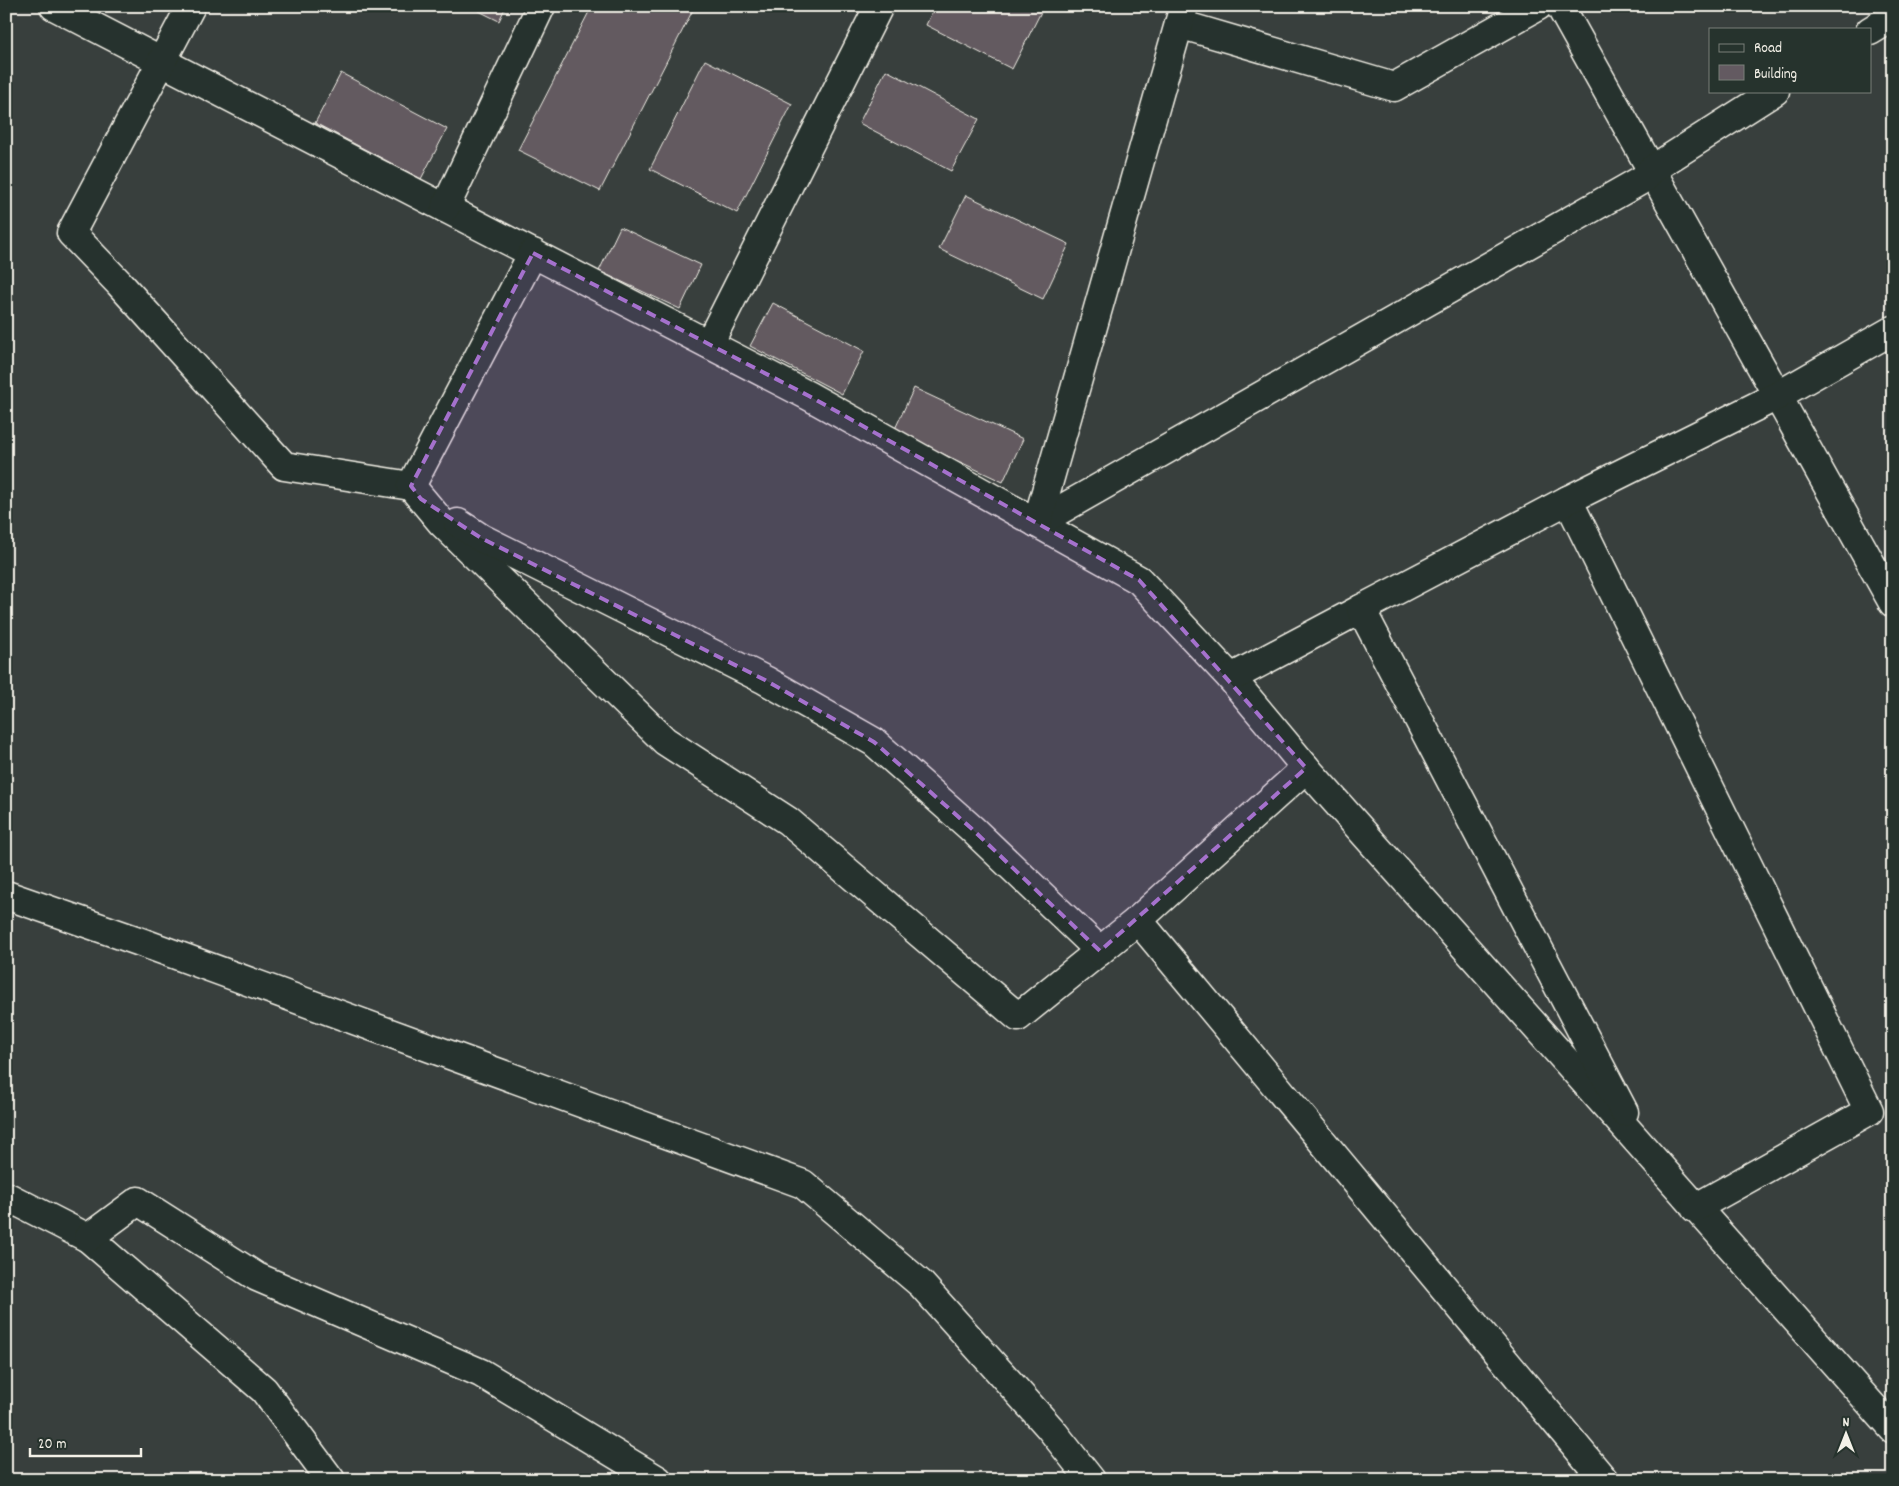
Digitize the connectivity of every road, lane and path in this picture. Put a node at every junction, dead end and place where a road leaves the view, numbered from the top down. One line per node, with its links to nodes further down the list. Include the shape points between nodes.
1 (54, 6): 10 (street)
2 (191, 6): 10 (street)
3 (541, 6): 13 (street)
4 (879, 6): 16 (street)
5 (1538, 6): 7 (street, via 1394,87)
6 (1560, 6): 12 (street)
7 (1181, 15): 20 (street)
8 (1893, 17): 9 (street)
9 (1872, 30)
10 (161, 61): 13 (street); 18 (street, via 71,233 284,466)
11 (1773, 92): 12 (street)
12 (1651, 170): 17 (street); 20 (street, via 1645,178)
13 (445, 208): 14 (street)
14 (533, 253): 16 (street); 18 (street)
15 (1893, 330): 17 (street)
16 (708, 344): 20 (street, via 809,396)
17 (1777, 396): 19 (street); 21 (street)
18 (416, 493): 27 (street, via 481,538 765,680 874,742 971,828); 27 (street, via 665,741 788,821 1018,1017)
19 (1568, 500): 22 (street); 30 (street, via 1869,1111)
20 (1037, 523): 23 (street, via 1140,580)
21 (1893, 604)
22 (1361, 609): 23 (street); 28 (street)
23 (1231, 678): 24 (street)
24 (1306, 768): 26 (street); 28 (street)
25 (6, 895): 35 (street, via 803,1184 921,1284 1050,1428)
26 (1138, 920): 27 (street); 36 (street)
27 (1100, 951)
28 (1643, 1148): 30 (street)
29 (6, 1196): 31 (street)
30 (1695, 1208): 32 (street)
31 (88, 1238): 33 (street, via 264,1390); 34 (street, via 138,1201 256,1277 481,1373)
32 (1893, 1429)
33 (331, 1480)
34 (658, 1480)
35 (1091, 1480)
36 (1604, 1480)

